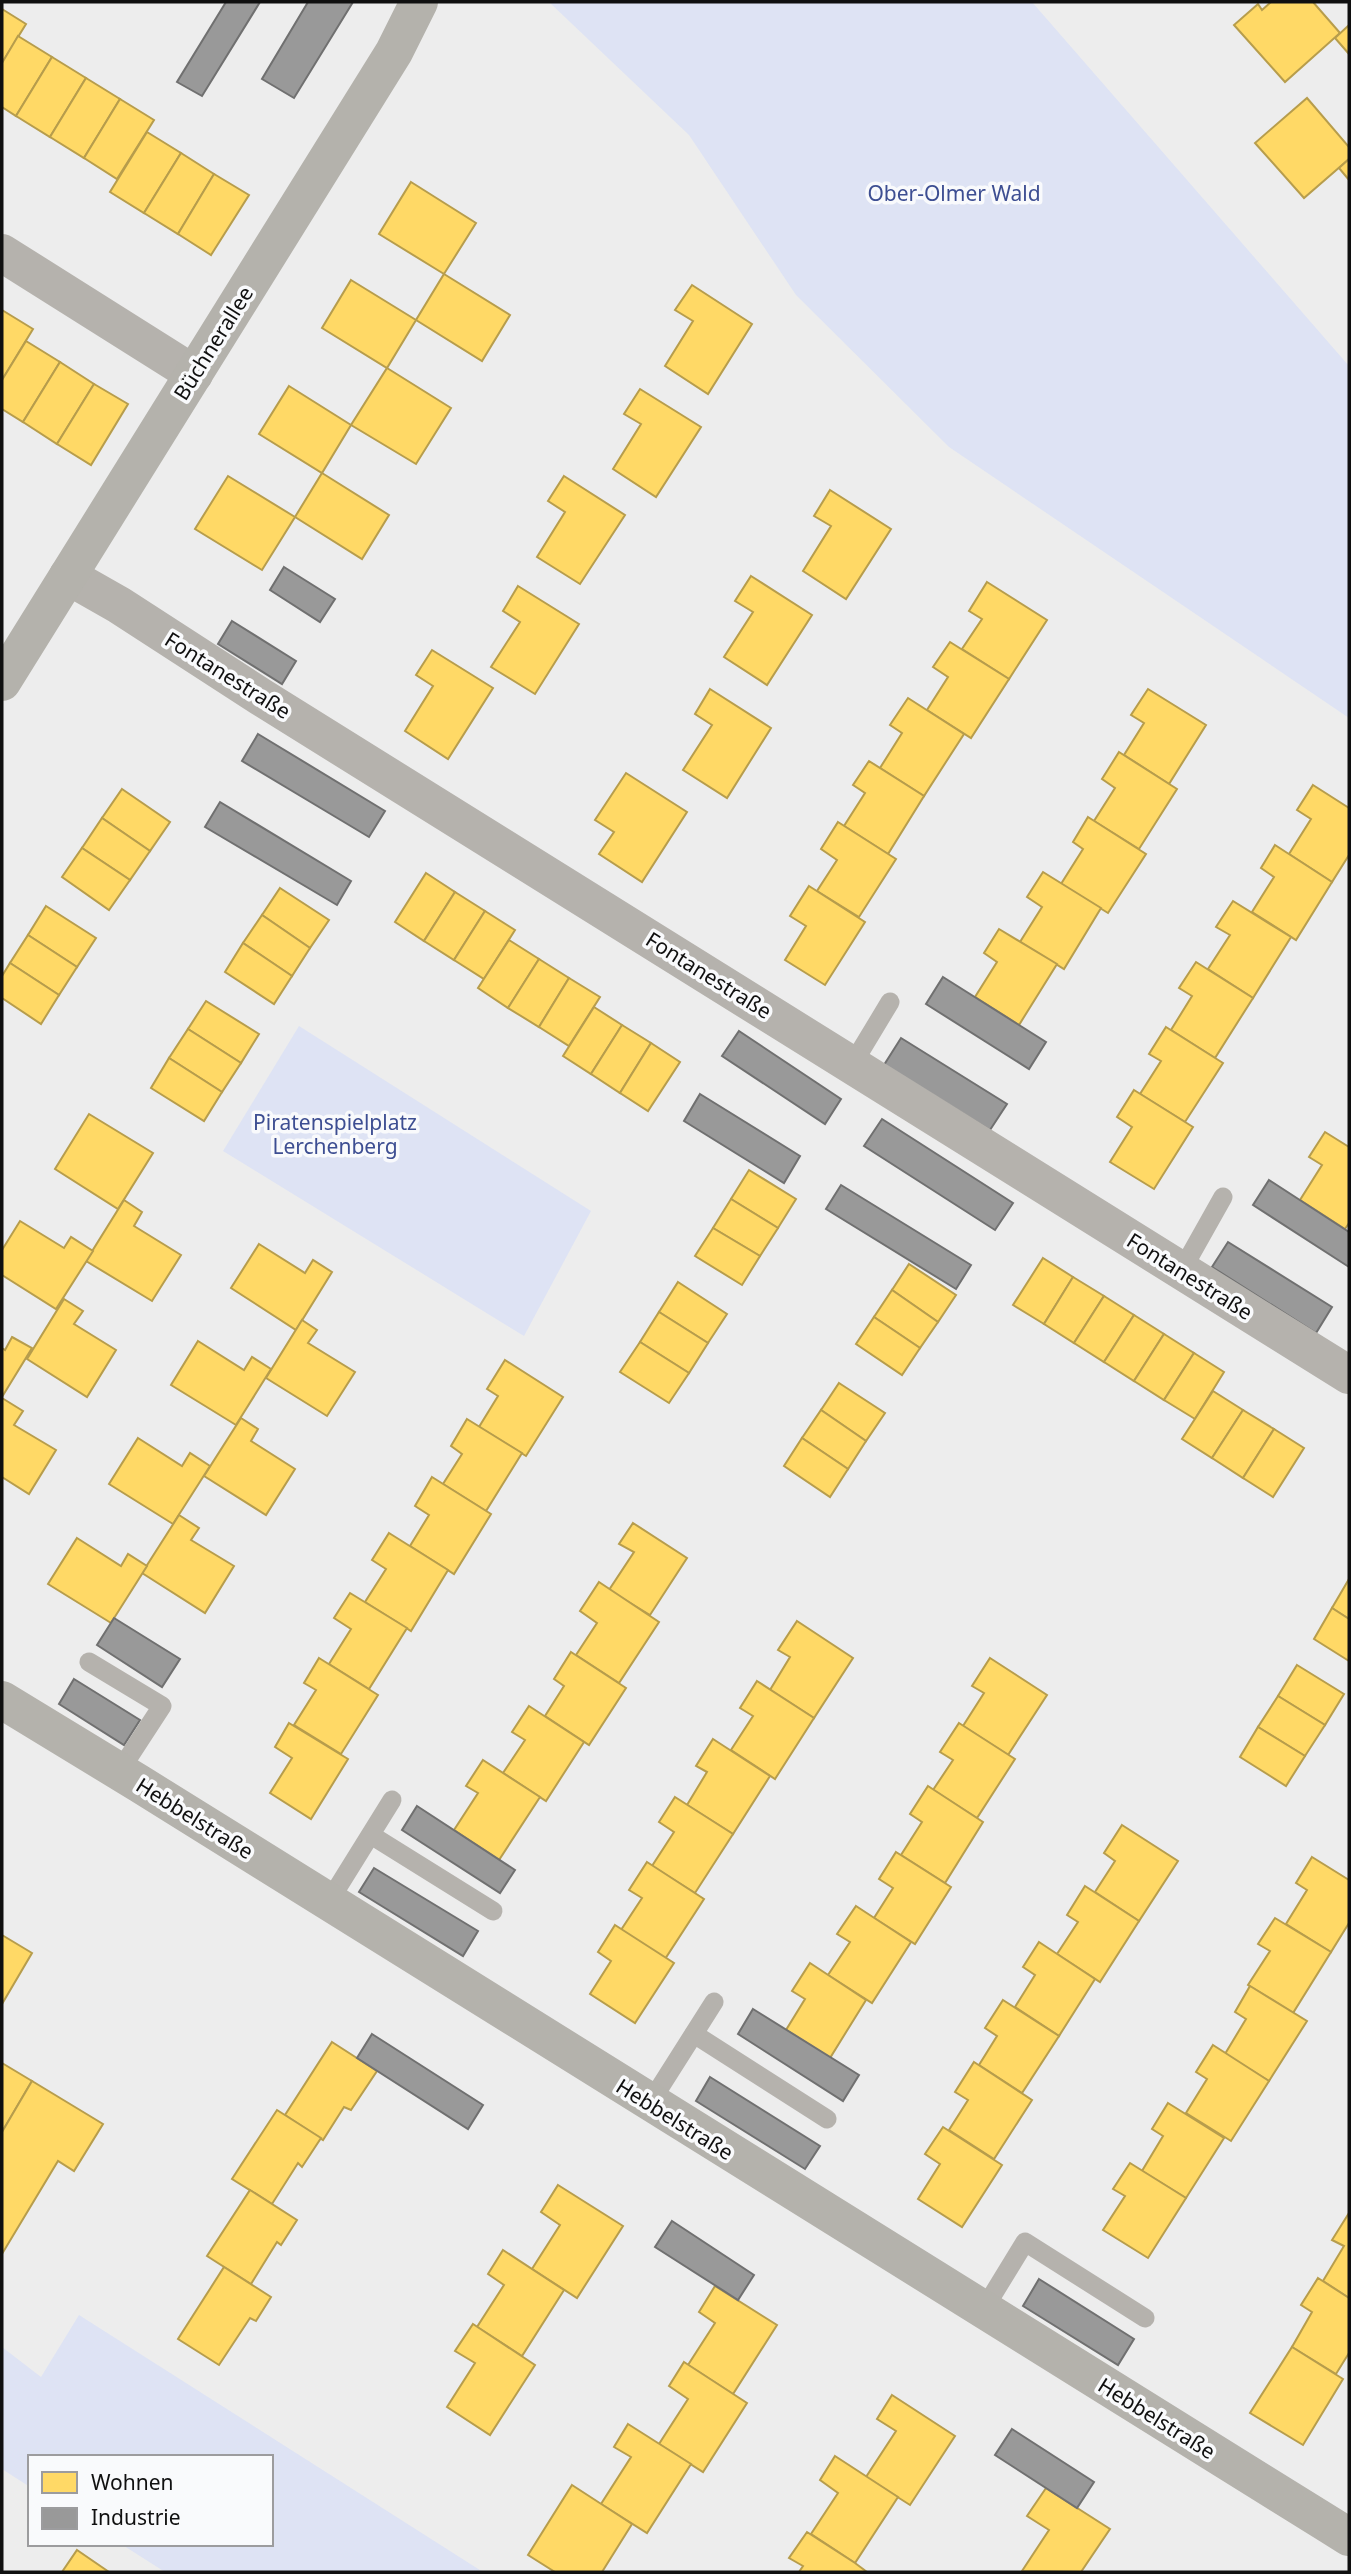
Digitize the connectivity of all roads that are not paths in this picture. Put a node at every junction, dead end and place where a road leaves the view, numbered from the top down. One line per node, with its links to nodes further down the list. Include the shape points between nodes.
1 (419, 2): 3 (street, Büchnerallee, via 394,52)
2 (2, 253): 3 (street)
3 (194, 374): 4 (street, Büchnerallee)
4 (68, 576): 5 (street, Büchnerallee); 7 (street, Fontanestraße)
5 (2, 682)
6 (890, 1002): 7 (lane)
7 (852, 1065): 9 (street, Fontanestraße)
8 (1223, 1197): 9 (lane)
9 (1182, 1270): 10 (street, Fontanestraße)
10 (1349, 1375)
11 (89, 1662): 13 (lane, via 162,1706)
12 (2, 1700): 13 (street, Hebbelstraße)
13 (119, 1772): 16 (street, Hebbelstraße)
14 (392, 1800): 15 (lane)
15 (371, 1835): 16 (lane); 17 (lane)
16 (328, 1903): 20 (street, Hebbelstraße)
17 (493, 1912)
18 (714, 2002): 19 (lane)
19 (694, 2034): 20 (lane); 21 (lane)
20 (650, 2103): 22 (street, Hebbelstraße)
21 (827, 2119)
22 (984, 2309): 23 (lane, via 1025,2242); 24 (street, Hebbelstraße)
23 (1145, 2318)
24 (1349, 2537)

